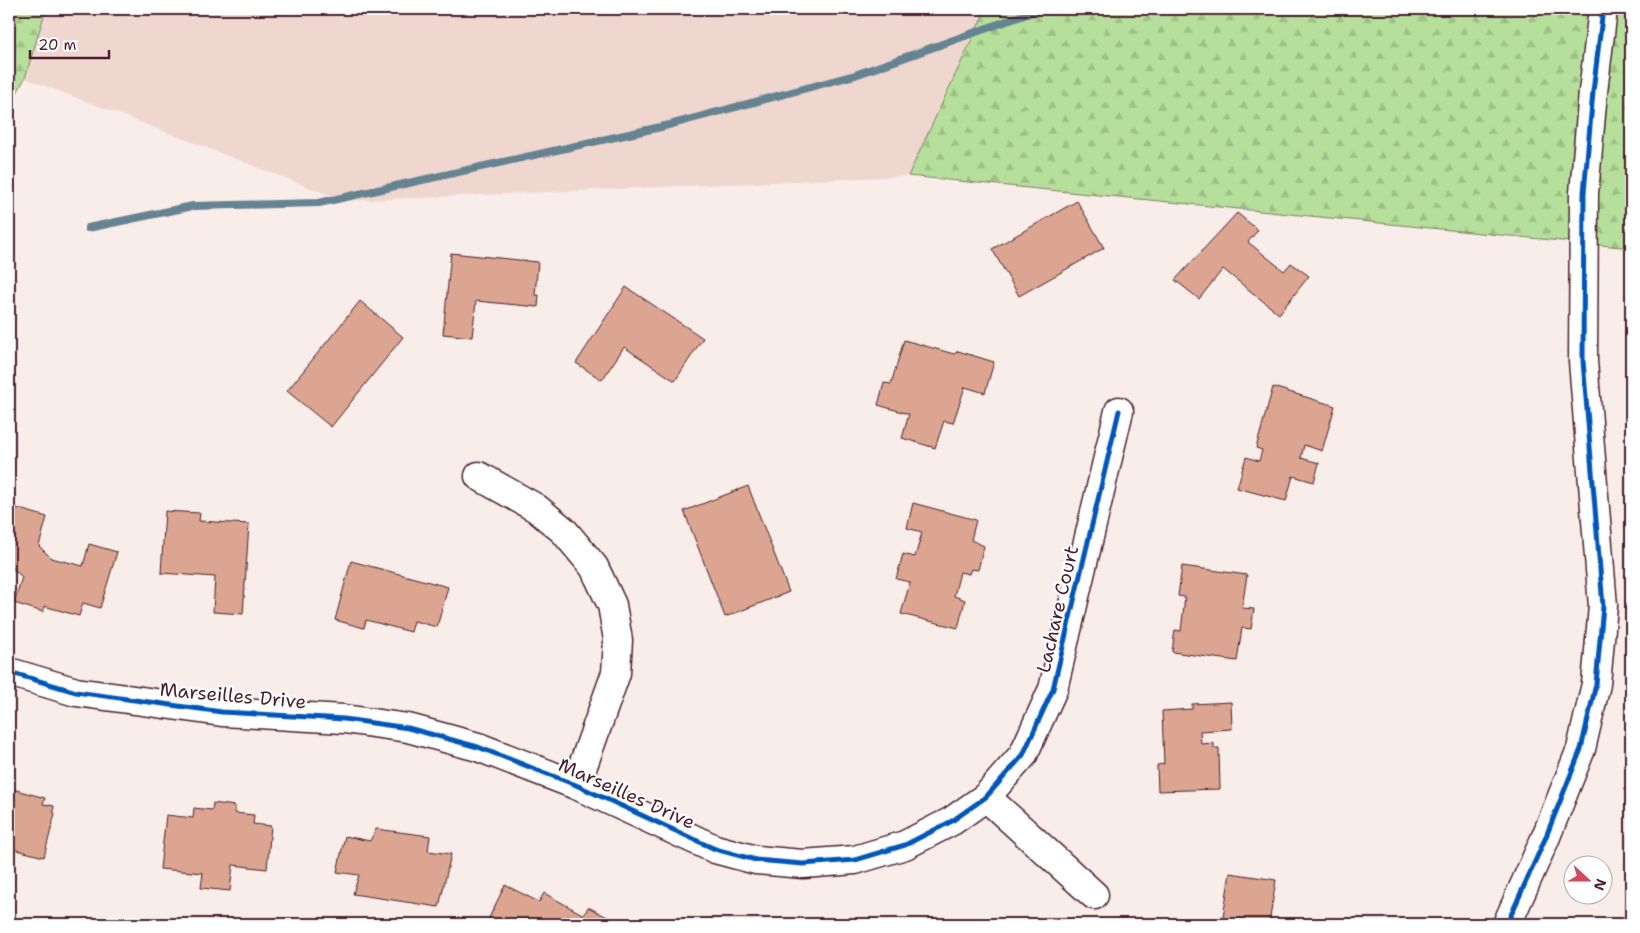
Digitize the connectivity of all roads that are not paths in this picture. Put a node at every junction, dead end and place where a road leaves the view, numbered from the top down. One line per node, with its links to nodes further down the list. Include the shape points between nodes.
1 (1604, 9): 8 (street, via 1584,193 1583,361 1603,606 1596,684 1581,749)
2 (1119, 411): 6 (street, Lachare Court, via 1053,689 1023,754)
3 (479, 476): 5 (street, via 536,508 564,531 594,567 612,605 618,640 616,673)
4 (9, 672): 5 (street, Marseilles Drive, via 76,692 222,712 344,719 408,728 478,747)
5 (576, 785): 6 (street, Marseilles Drive, via 715,849 756,860 803,864 855,860 905,845 952,821)
6 (986, 797): 7 (street)
7 (1094, 894)
8 (1507, 924)

